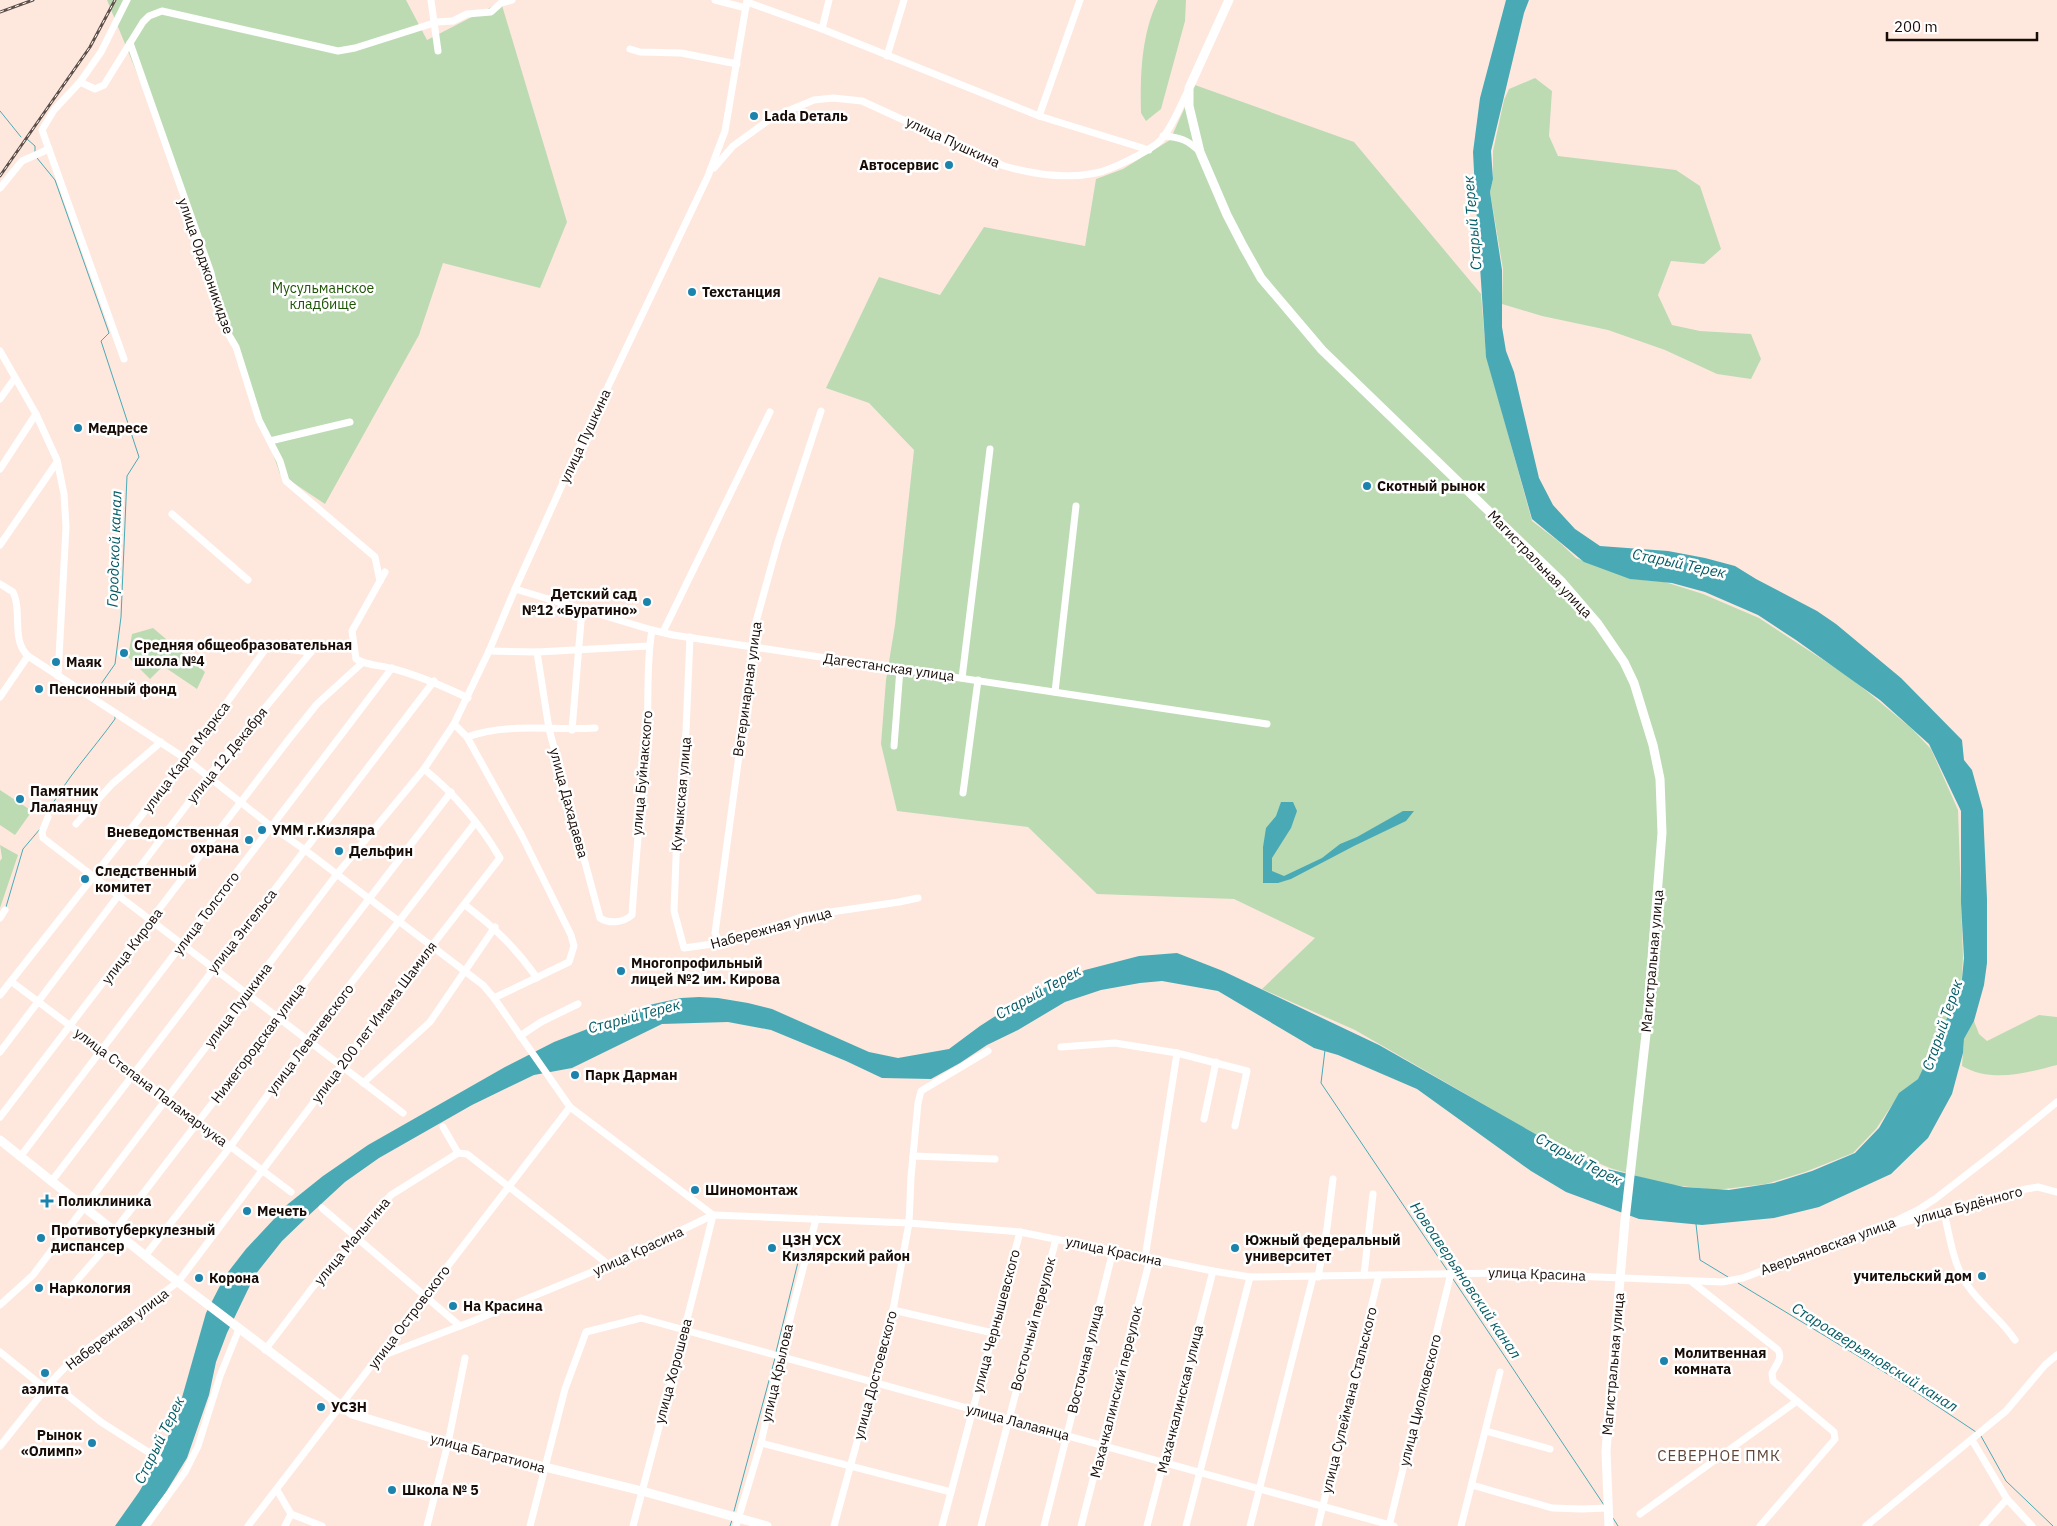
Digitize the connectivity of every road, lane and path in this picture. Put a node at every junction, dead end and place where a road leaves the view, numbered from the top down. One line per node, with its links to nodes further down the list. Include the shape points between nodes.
1 (127, 0): 18 (street, via 101,52)
2 (431, 0): 11 (street)
3 (512, 0): 9 (street)
4 (715, 0): 10 (street)
5 (829, 0): 12 (street)
6 (904, 0): 16 (street)
7 (1080, 0): 20 (street)
8 (1229, 0): 19 (main road, Магистральная улица)
9 (500, 2): 11 (street, via 491,12 472,12 453,21)
10 (747, 3): 12 (street); 17 (street, улица Пушкина)
11 (434, 24): 13 (street, via 355,48 330,51 162,11 149,16); 15 (street)
12 (822, 29): 16 (street)
13 (130, 43): 18 (street, via 104,85 95,89); 35 (street, улица Орджоникидзе, via 210,273 223,325 236,347 259,420)
14 (630, 48): 17 (street, via 640,52 681,53)
15 (438, 50)
16 (887, 56): 20 (street)
17 (737, 64): 25 (street, улица Пушкина, via 725,131)
18 (80, 82): 22 (street, via 54,110 42,130)
19 (1189, 88): 21 (street, улица Пушкина); 24 (main road, Магистральная улица, via 1189,106)
20 (1039, 116): 23 (street)
21 (1163, 136): 23 (street, улица Пушкина); 24 (street, via 1179,137)
22 (49, 150): 26 (street, via 22,161); 28 (street)
23 (1148, 150): 25 (street, улица Пушкина, via 1096,173 1050,174 1019,170 862,101 833,98 814,100 773,117 733,146)
24 (1200, 152): 168 (main road, Магистральная улица, via 1243,246 1261,278 1288,312 1322,350 1561,581 1612,642 1634,683 1660,779 1662,833 1646,1034)
25 (708, 176): 46 (street, улица Пушкина)
26 (0, 188)
27 (0, 351): 29 (street)
28 (124, 359)
29 (15, 378): 30 (street); 33 (street)
30 (0, 399)
31 (820, 411): 52 (street, Ветеринарная улица, via 778,542)
32 (770, 412): 49 (street)
33 (36, 414): 37 (street); 38 (street)
34 (350, 422): 35 (street)
35 (270, 441): 44 (street, улица Орджоникидзе, via 286,481 375,557)
36 (990, 448): 62 (street)
37 (57, 462): 41 (street); 61 (street, via 64,494 66,527)
38 (0, 469)
39 (1076, 506): 65 (street)
40 (172, 514): 43 (street)
41 (0, 545)
42 (385, 572): 44 (street)
43 (248, 580)
44 (380, 580): 58 (street, via 352,631 356,659)
45 (0, 584): 57 (street, via 15,596 19,638)
46 (515, 589): 47 (street, Дагестанская улица); 54 (street, улица Пушкина)
47 (582, 609): 48 (street, Дагестанская улица); 53 (street)
48 (652, 630): 49 (street, Дагестанская улица); 51 (street, улица Буйнакского)
49 (663, 632): 50 (street, Дагестанская улица)
50 (690, 638): 52 (street, Дагестанская улица); 102 (street, Кумыкская улица, via 674,911)
51 (649, 646): 53 (street); 94 (street, улица Буйнакского, via 647,731)
52 (752, 647): 60 (street, Дагестанская улица); 99 (street, Ветеринарная улица, via 715,933)
53 (577, 650): 56 (street); 72 (street)
54 (489, 651): 56 (street); 67 (street, улица Пушкина)
55 (311, 652): 76 (street, улица Карла Маркса, via 267,646); 78 (street, улица 12 Декабря)
56 (537, 652): 71 (street, улица Дахадаева)
57 (26, 655): 61 (street); 66 (street)
58 (362, 663): 59 (street); 81 (street, улица Кирова, via 317,704)
59 (392, 668): 64 (street); 85 (street, улица Толстого)
60 (900, 668): 62 (street, Дагестанская улица); 75 (street)
61 (58, 676): 74 (street)
62 (962, 678): 63 (street, Дагестанская улица)
63 (978, 680): 65 (street, Дагестанская улица); 80 (street)
64 (434, 681): 67 (street); 86 (street, улица Энгельса)
65 (1055, 692): 69 (street, Дагестанская улица)
66 (0, 697)
67 (468, 698): 68 (street, улица Пушкина)
68 (454, 724): 73 (street); 77 (street, улица Пушкина)
69 (1267, 724)
70 (595, 728): 72 (street)
71 (549, 729): 72 (street); 73 (street, via 517,727); 94 (street, улица Дахадаева, via 600,918 607,922 627,920)
72 (572, 730)
73 (467, 737): 105 (street, via 572,935 574,946 569,962)
74 (161, 742): 76 (street); 84 (street, via 112,784)
75 (894, 746)
76 (186, 759): 78 (street); 88 (street, улица Карла Маркса)
77 (424, 769): 79 (street, улица 200 лет Имама Шамиля); 87 (street, улица Пушкина)
78 (208, 778): 81 (street); 89 (street, улица 12 Декабря)
79 (450, 792): 83 (street, улица 200 лет Имама Шамиля); 91 (street, Нижегородская улица)
80 (963, 793)
81 (240, 801): 85 (street); 96 (street, улица Кирова)
82 (48, 817): 88 (street, via 43,838)
83 (475, 823): 92 (street, улица 200 лет Имама Шамиля, via 500,858); 97 (street, улица Леваневского)
84 (76, 824)
85 (272, 827): 86 (street); 100 (street, улица Толстого)
86 (306, 850): 87 (street); 103 (street, улица Энгельса)
87 (337, 874): 91 (street); 107 (street, улица Пушкина)
88 (94, 877): 89 (street); 106 (street, улица Карла Маркса)
89 (119, 896): 96 (street); 110 (street, улица 12 Декабря)
90 (918, 898): 99 (street, Набережная улица, via 804,916)
91 (368, 899): 97 (street); 112 (street, Нижегородская улица)
92 (464, 905): 98 (street); 101 (street, улица 200 лет Имама Шамиля)
93 (5, 910): 95 (street)
94 (632, 915)
95 (0, 918)
96 (151, 922): 100 (street); 113 (street, улица Кирова)
97 (399, 923): 101 (street); 115 (street, улица Леваневского)
98 (494, 927): 104 (street); 105 (street)
99 (720, 943): 102 (street, Набережная улица)
100 (182, 945): 103 (street); 117 (street, улица Толстого)
101 (431, 947): 104 (street); 122 (street, улица 200 лет Имама Шамиля)
102 (684, 948)
103 (213, 969): 107 (street); 123 (street, улица Энгельса)
104 (465, 973): 109 (street, via 483,985); 124 (street, via 430,1022)
105 (537, 978): 109 (street)
106 (12, 982): 108 (street, улица Карла Маркса); 110 (street, улица Степана Паламарчука)
107 (246, 994): 112 (street); 125 (street, улица Пушкина)
108 (0, 996)
109 (494, 998): 114 (street)
110 (38, 1002): 113 (street, улица Степана Паламарчука); 119 (street, улица 12 Декабря)
111 (578, 1004): 114 (street)
112 (277, 1018): 115 (street); 131 (street, Нижегородская улица)
113 (71, 1026): 117 (street, улица Степана Паламарчука); 129 (street, улица Кирова)
114 (520, 1036): 127 (street)
115 (308, 1040): 122 (street); 135 (street, улица Леваневского)
116 (1061, 1047): 120 (street, via 1115,1043)
117 (102, 1050): 123 (street, улица Степана Паламарчука); 138 (street, улица Толстого)
118 (988, 1051): 137 (street, via 921,1091)
119 (0, 1052)
120 (1177, 1053): 121 (street); 160 (street, Махачкалинский переулок)
121 (1216, 1062): 130 (street); 133 (street, via 1247,1070)
122 (340, 1066): 124 (street); 140 (street, улица 200 лет Имама Шамиля)
123 (134, 1074): 125 (street, улица Степана Паламарчука); 142 (street, улица Энгельса)
124 (363, 1083): 128 (street)
125 (167, 1099): 131 (street, улица Степана Паламарчука); 147 (street, улица Пушкина)
126 (2057, 1102): 153 (street, Аверьяновская улица, via 1935,1200)
127 (570, 1107): 143 (street, улица Островского); 150 (street)
128 (402, 1113)
129 (0, 1117)
130 (1204, 1119)
131 (199, 1123): 135 (street, улица Степана Паламарчука); 154 (street, Нижегородская улица)
132 (444, 1126): 136 (street)
133 (1236, 1126)
134 (0, 1140): 138 (main road)
135 (230, 1147): 140 (street, улица Степана Паламарчука); 159 (street, улица Леваневского)
136 (458, 1153): 143 (street, via 466,1154); 156 (street, улица Малыгина, via 391,1195)
137 (913, 1156): 139 (street); 152 (street)
138 (20, 1157): 142 (main road)
139 (995, 1159)
140 (262, 1171): 144 (street, улица Степана Паламарчука); 170 (street, улица 200 лет Имама Шамиля)
141 (1332, 1179): 167 (street)
142 (52, 1182): 147 (main road)
143 (508, 1186): 161 (street); 172 (street, улица Островского)
144 (291, 1192)
145 (2057, 1192): 149 (street, улица Будённого, via 2038,1187 2026,1189)
146 (1373, 1194): 164 (street)
147 (84, 1207): 154 (main road); 173 (street, улица Пушкина, via 33,1275)
148 (322, 1208): 156 (street)
149 (1944, 1212): 153 (street, улица Будённого); 179 (street, via 1964,1280)
150 (713, 1215): 151 (street, улица Красина); 161 (street, улица Красина); 177 (street, улица Хорошева)
151 (816, 1219): 152 (street, улица Красина); 183 (street, улица Крылова)
152 (909, 1223): 155 (street, улица Красина); 174 (street, улица Достоевского)
153 (1879, 1229): 169 (street, Аверьяновская улица, via 1743,1278 1722,1282)
154 (115, 1232): 159 (main road); 171 (street, Нижегородская улица)
155 (1020, 1232): 157 (street, улица Красина); 178 (street, улица Чернышевского)
156 (357, 1238): 172 (street); 180 (street, улица Малыгина, via 312,1288)
157 (1056, 1239): 158 (street, улица Красина); 192 (street, Восточный переулок)
158 (1113, 1251): 160 (street, улица Красина); 194 (street, Восточная улица)
159 (145, 1256): 170 (main road)
160 (1148, 1258): 162 (street, улица Красина); 199 (street, Махачкалинский переулок)
161 (609, 1265): 175 (street, улица Красина)
162 (1213, 1272): 166 (street, улица Красина); 202 (street, Махачкалинская улица)
163 (1452, 1273): 165 (street, улица Красина); 168 (street, улица Красина); 234 (street, улица Циолковского)
164 (1364, 1275): 165 (street, улица Красина); 167 (street, улица Красина)
165 (1379, 1275): 212 (street, улица Сулеймана Стальского)
166 (1250, 1277): 167 (street, улица Красина); 205 (street)
167 (1315, 1277): 207 (street)
168 (1620, 1277): 169 (street, Аверьяновская улица); 213 (main road, Магистральная улица, via 1606,1451)
169 (1692, 1281): 189 (street, via 1778,1350 1780,1359 1771,1377)
170 (178, 1282): 176 (main road, улица Багратиона); 188 (street, Набережная улица, via 72,1360)
171 (65, 1294)
172 (424, 1295): 175 (street); 184 (street, улица Островского)
173 (0, 1305)
174 (893, 1310): 178 (street); 187 (street, улица Достоевского)
175 (460, 1326): 184 (street, улица Красина)
176 (237, 1328): 180 (main road, улица Багратиона); 217 (street, via 198,1446 185,1472)
177 (685, 1330): 183 (street, улица Лалаянца); 204 (street, улица Лалаянца, via 641,1318 586,1332 565,1389); 209 (street, улица Хорошева)
178 (993, 1333): 191 (street, улица Чернышевского)
179 (2015, 1340)
180 (265, 1350): 190 (main road, улица Багратиона)
181 (0, 1352): 188 (street)
182 (2057, 1355): 195 (street, via 2006,1411)
183 (780, 1356): 187 (street, улица Лалаянца); 197 (street, улица Крылова)
184 (379, 1357): 190 (street, улица Островского)
185 (465, 1358): 196 (street)
186 (1500, 1372): 193 (street)
187 (874, 1382): 191 (street, улица Лалаянца); 203 (street, улица Достоевского)
188 (48, 1386): 198 (street, Набережная улица); 201 (street)
189 (1797, 1401): 215 (street); 237 (street, via 1834,1432 1835,1439)
190 (341, 1406): 196 (main road, улица Багратиона, via 352,1414); 208 (street, улица Островского)
191 (973, 1410): 192 (street, улица Лалаянца); 210 (street, улица Чернышевского)
192 (1008, 1419): 194 (street, улица Лалаянца); 227 (street, Восточный переулок)
193 (1486, 1431): 200 (street); 206 (street)
194 (1066, 1435): 199 (street, улица Лалаянца); 228 (street, Восточная улица)
195 (1972, 1440): 211 (street); 238 (street)
196 (448, 1443): 204 (main road, улица Багратиона); 221 (street)
197 (761, 1443): 203 (street); 216 (street, улица Крылова)
198 (0, 1446)
199 (1102, 1446): 202 (street, улица Лалаянца); 229 (street, Махачкалинский переулок)
200 (1550, 1448)
201 (159, 1459)
202 (1164, 1462): 205 (street, улица Лалаянца); 230 (street, Махачкалинская улица)
203 (851, 1465): 210 (street); 225 (street, улица Достоевского)
204 (544, 1468): 209 (main road, улица Багратиона); 222 (street)
205 (1199, 1472): 207 (street, улица Лалаянца); 231 (street)
206 (1472, 1485): 213 (street, via 1552,1508); 235 (street)
207 (1260, 1489): 212 (street, улица Лалаянца); 232 (street)
208 (277, 1490): 214 (street); 218 (street, улица Островского)
209 (642, 1492): 216 (main road, улица Багратиона); 223 (street, улица Хорошева)
210 (951, 1492): 226 (street, улица Чернышевского)
211 (2007, 1499): 239 (street); 240 (street)
212 (1323, 1506): 233 (street, улица Сулеймана Стальского); 234 (street, улица Лалаянца)
213 (1608, 1508): 236 (main road, Магистральная улица)
214 (291, 1514): 219 (street); 220 (street)
215 (1640, 1514)
216 (738, 1522): 224 (main road, улица Багратиона)
217 (146, 1526)
218 (248, 1526)
219 (285, 1526)
220 (322, 1526)
221 (428, 1526)
222 (530, 1526)
223 (633, 1526)
224 (767, 1526)
225 (834, 1526)
226 (942, 1526)
227 (981, 1526)
228 (1044, 1526)
229 (1081, 1526)
230 (1147, 1526)
231 (1186, 1526)
232 (1250, 1526)
233 (1318, 1526)
234 (1391, 1526)
235 (1460, 1526)
236 (1610, 1526)
237 (1760, 1526)
238 (1866, 1526)
239 (1983, 1526)
240 (2032, 1526)

